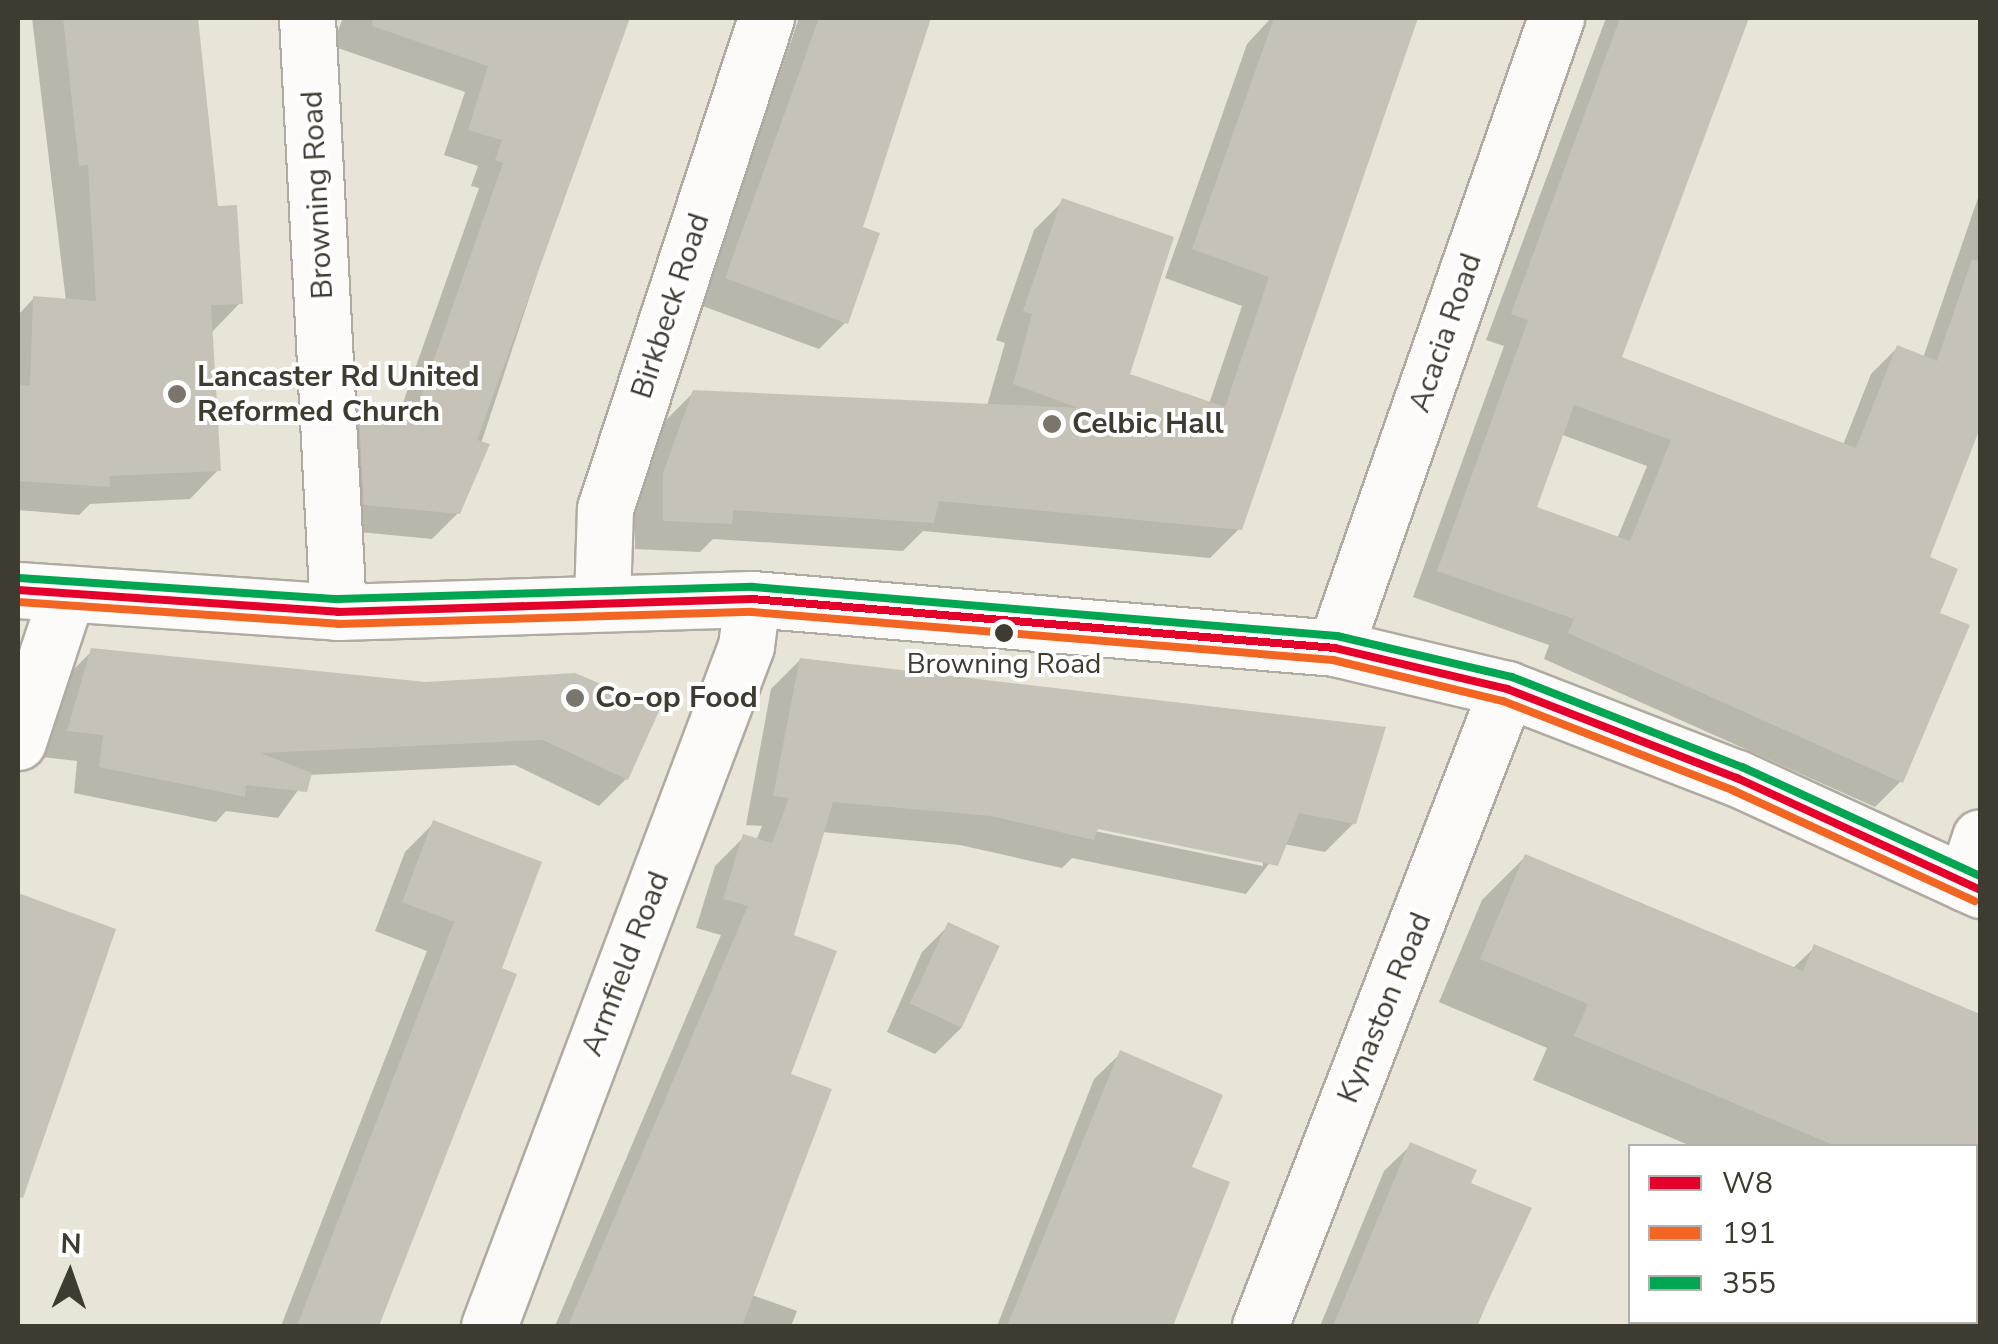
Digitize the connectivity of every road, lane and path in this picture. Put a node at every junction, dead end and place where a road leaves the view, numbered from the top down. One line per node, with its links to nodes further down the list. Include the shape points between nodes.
1 (306, 18): 7 (street, Browning Road)
2 (766, 18): 6 (street, Birkbeck Road, via 605,509)
3 (1556, 18): 8 (street, Acacia Road)
4 (42, 593): 7 (street); 10 (street)
5 (752, 598): 6 (street); 8 (street); 12 (street, Armfield Road, via 746,646)
6 (602, 599): 7 (street)
7 (338, 612)
8 (1335, 648): 9 (street)
9 (1507, 689): 11 (street); 13 (street, Kynaston Road)
10 (18, 742)
11 (1975, 870)
12 (490, 1326)
13 (1260, 1326)

